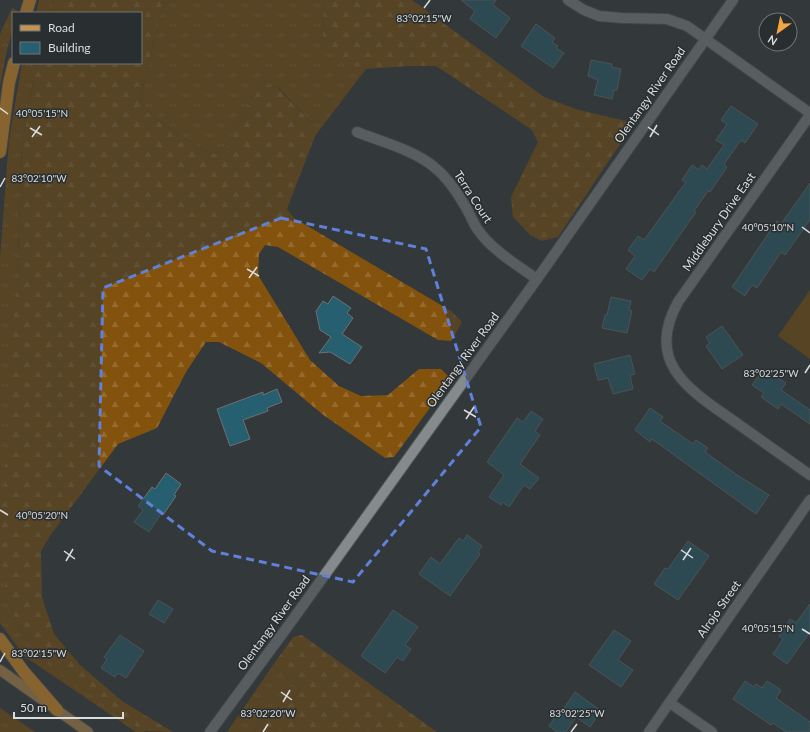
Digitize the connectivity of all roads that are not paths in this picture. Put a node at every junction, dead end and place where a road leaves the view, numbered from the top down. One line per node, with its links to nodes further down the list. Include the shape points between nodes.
1 (30, 0): 4 (highway)
2 (568, 0): 5 (street, via 599,16 667,19 687,26)
3 (733, 0): 5 (street, Olentangy River Road)
4 (26, 12)
5 (706, 39): 7 (street); 10 (street, Olentangy River Road)
6 (14, 64): 9 (highway)
7 (810, 114): 11 (street, Middlebury Drive East, via 678,302 671,314 667,339 670,362 683,383)
8 (357, 132): 10 (street, Terra Court, via 415,155 432,165 456,192 485,239)
9 (0, 152)
10 (537, 279): 18 (street, Olentangy River Road)
11 (810, 475)
12 (810, 500): 15 (street, Alrojo Street)
13 (0, 639): 16 (highway)
14 (0, 670): 16 (main road)
15 (670, 703): 19 (street, Alrojo Street); 20 (street)
16 (57, 710): 17 (main road)
17 (88, 732)
18 (210, 732)
19 (649, 732)
20 (712, 732)

